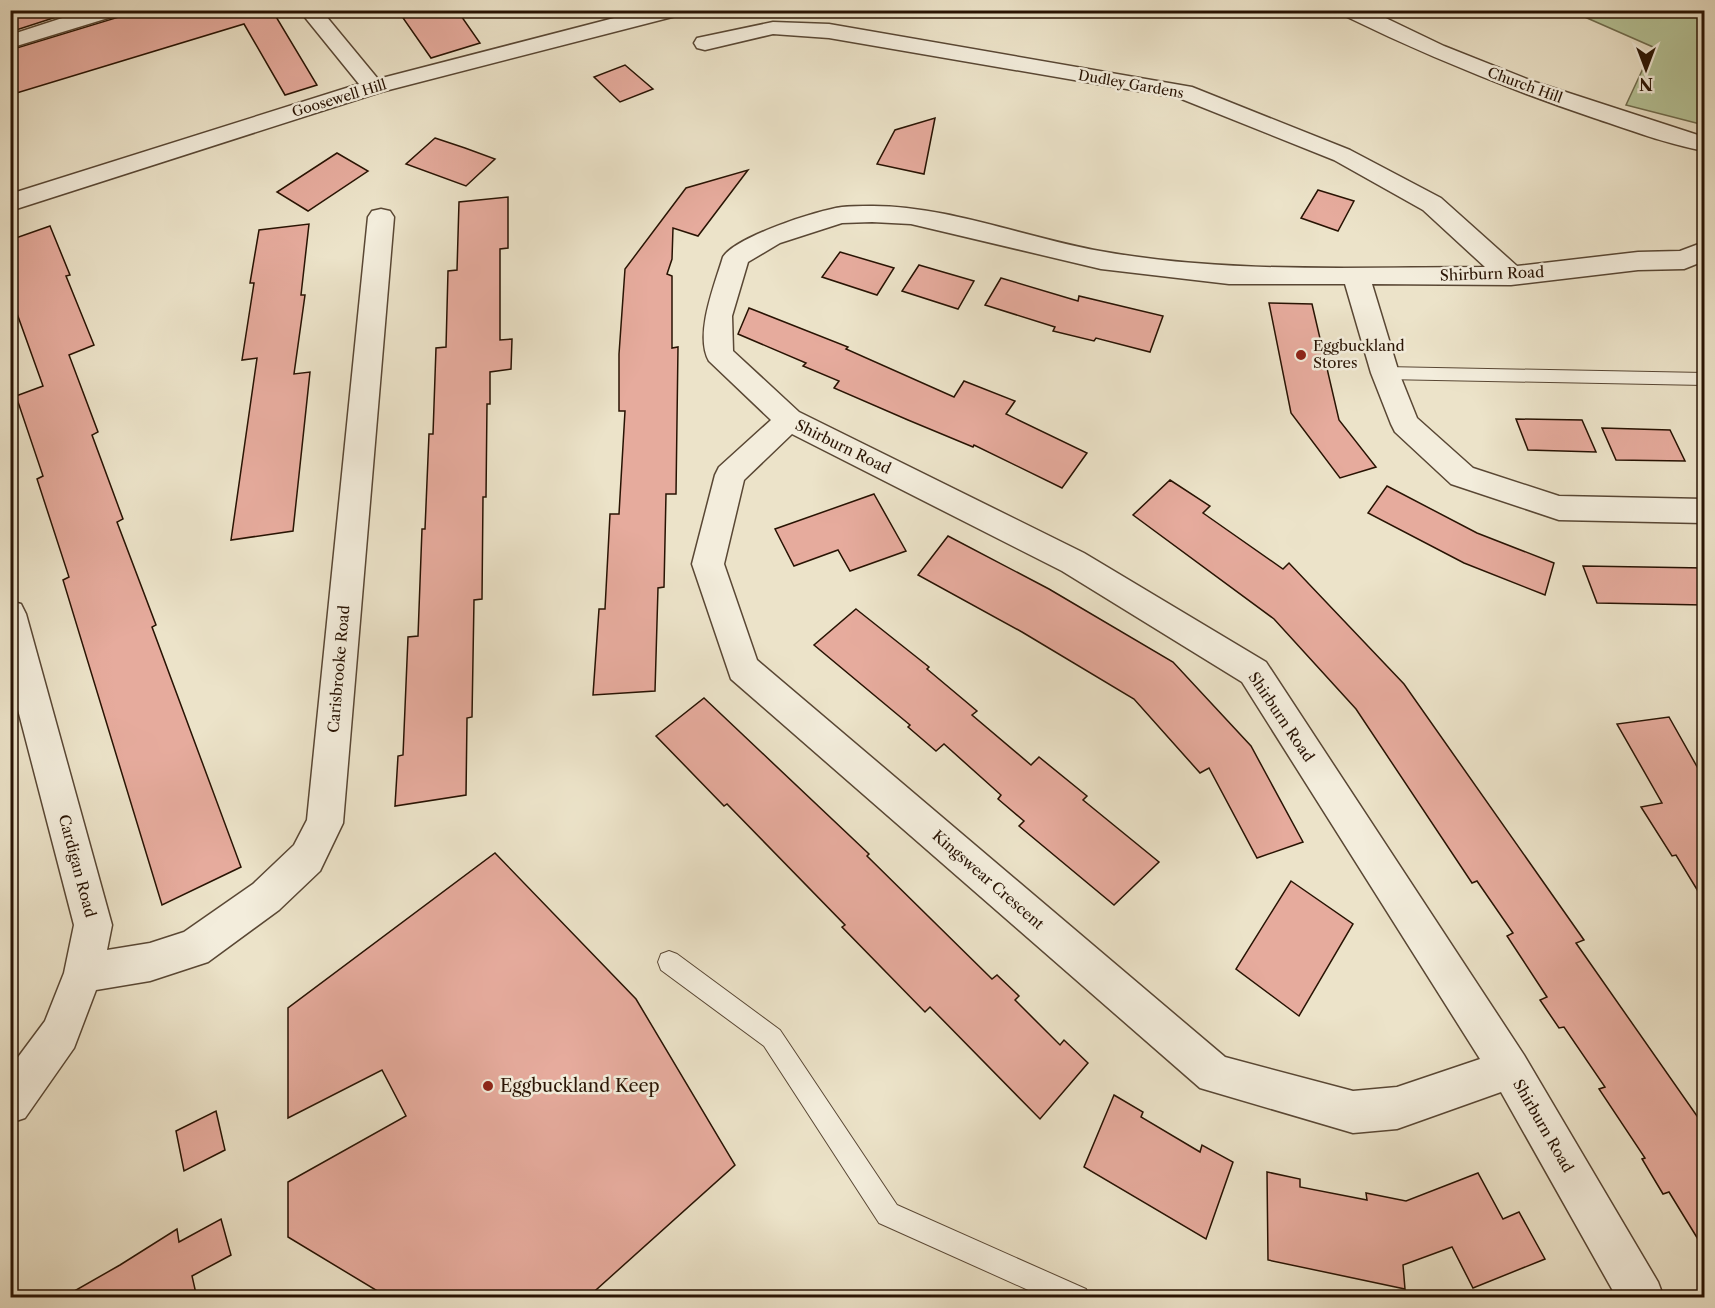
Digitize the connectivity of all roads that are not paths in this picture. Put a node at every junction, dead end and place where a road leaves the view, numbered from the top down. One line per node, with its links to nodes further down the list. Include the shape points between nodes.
1 (110, 10): 5 (street)
2 (309, 10): 7 (street)
3 (672, 10): 7 (street, Goosewell Hill)
4 (1351, 10): 8 (street, Church Hill, via 1504,78)
5 (10, 42)
6 (705, 43): 13 (street, Dudley Gardens, via 773,28 828,31 1184,92 1342,155 1432,204)
7 (373, 87): 9 (street, Goosewell Hill)
8 (1704, 144)
9 (10, 203)
10 (381, 217): 20 (street, Carisbrooke Road, via 325,824 308,858 266,897 195,948 150,962)
11 (1704, 251): 13 (street, Shirburn Road, via 1684,260 1638,261)
12 (1356, 276): 13 (street, Shirburn Road); 14 (street); 16 (street, Shirburn Road, via 1229,275 1101,260 911,216 841,214 771,237 736,257 719,316 719,354)
13 (1510, 276)
14 (1385, 373): 15 (lane); 17 (street, via 1405,424 1462,476 1559,508)
15 (1704, 379)
16 (789, 420): 21 (street, Shirburn Road, via 1073,562 1254,672); 21 (street, Kingswear Crescent, via 730,475 708,564 743,669 1214,1074 1353,1112 1397,1108)
17 (1704, 511)
18 (10, 614): 20 (street, Cardigan Road, via 93,925)
19 (669, 962): 23 (lane, via 772,1038 888,1214)
20 (83, 973): 22 (street, Cardigan Road, via 60,1034)
21 (1510, 1069): 24 (street, Shirburn Road)
22 (10, 1103)
23 (1077, 1298)
24 (1642, 1298)

